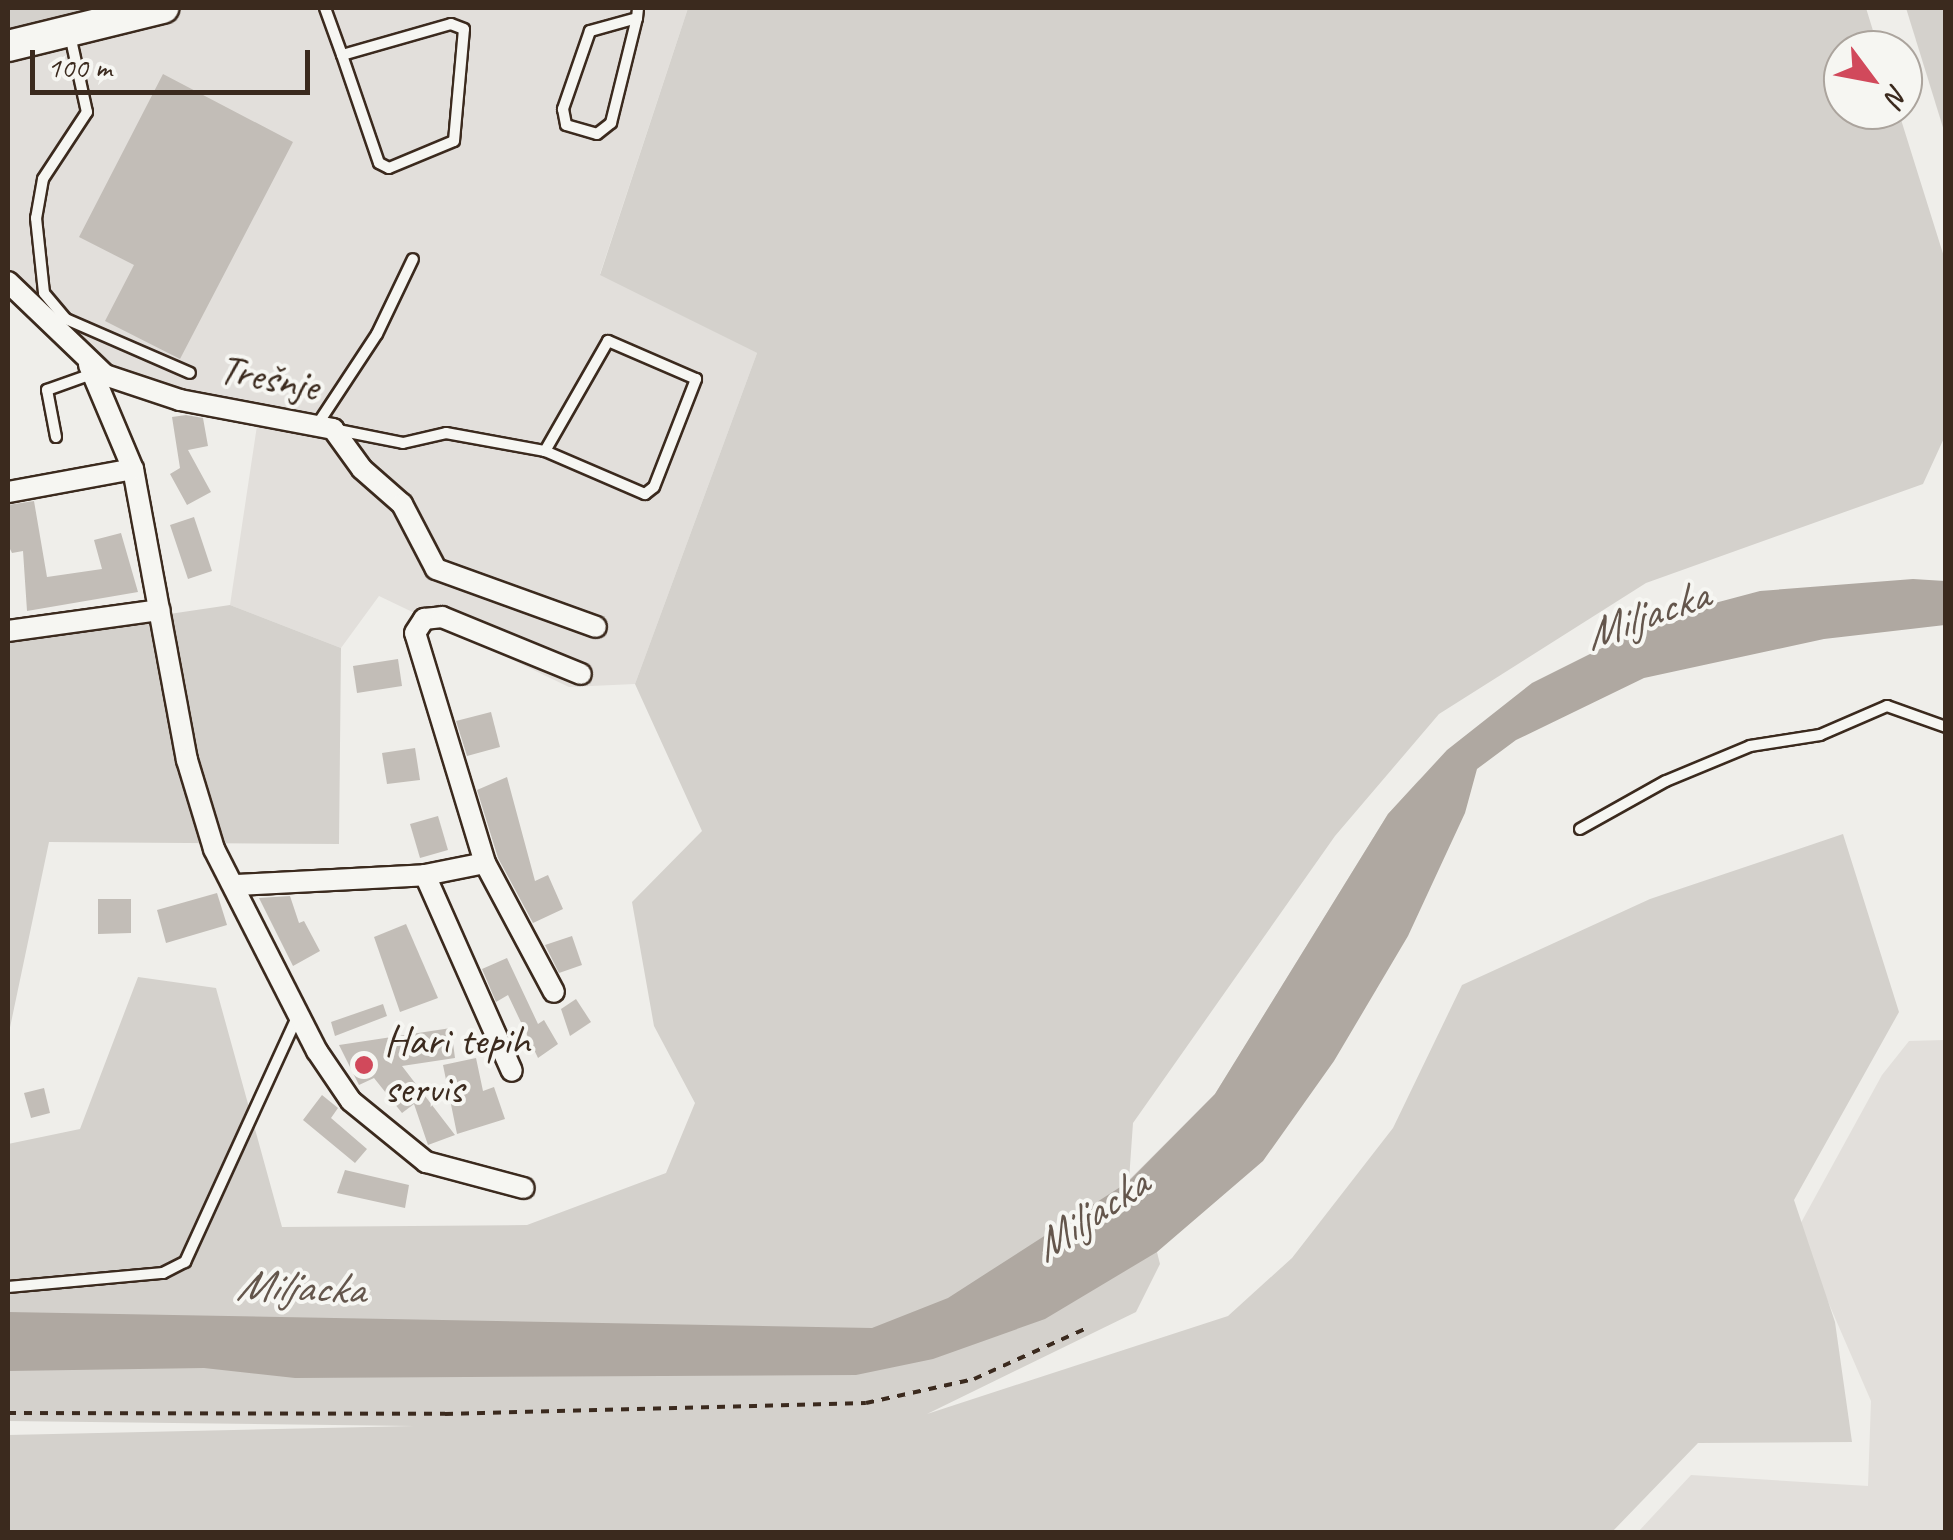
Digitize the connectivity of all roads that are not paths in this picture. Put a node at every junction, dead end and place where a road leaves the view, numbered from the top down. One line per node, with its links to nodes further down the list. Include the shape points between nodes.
1 (163, 8): 4 (main road)
2 (326, 8): 6 (lane)
3 (637, 12): 3 (lane, via 612,123 597,134 566,125 563,110 590,30)
4 (70, 34): 5 (main road); 10 (lane, via 87,112 44,178 36,218 44,294 66,320)
5 (8, 46)
6 (342, 55): 6 (lane, via 384,167 454,141 464,29 451,24)
7 (413, 259): 11 (lane)
8 (8, 282): 9 (street, Trešnje)
9 (91, 369): 11 (street, Trešnje, via 180,400); 12 (lane, via 48,390); 14 (street, Trešnje)
10 (190, 373)
11 (326, 425): 13 (lane, via 404,443 446,434); 17 (street, Trešnje, via 402,504 436,569)
12 (56, 437)
13 (545, 451): 13 (lane, via 645,494 654,487 696,378 608,341)
14 (133, 470): 15 (street); 16 (street, Trešnje)
15 (8, 492)
16 (160, 610): 18 (street); 24 (street, Trešnje, via 187,760 214,850)
17 (596, 627)
18 (8, 631)
19 (581, 674): 22 (street, via 442,617 418,625)
20 (1946, 727): 21 (lane, via 1887,706 1820,736 1750,746 1666,781)
21 (1580, 829)
22 (485, 863): 23 (street); 25 (street)
23 (425, 875): 24 (street); 27 (street)
24 (236, 885): 26 (street, Trešnje)
25 (554, 992)
26 (298, 1014): 28 (street, Trešnje, via 351,1101 408,1150 444,1171); 29 (lane, via 185,1262 163,1274)
27 (512, 1071)
28 (524, 1188)
29 (8, 1287)

